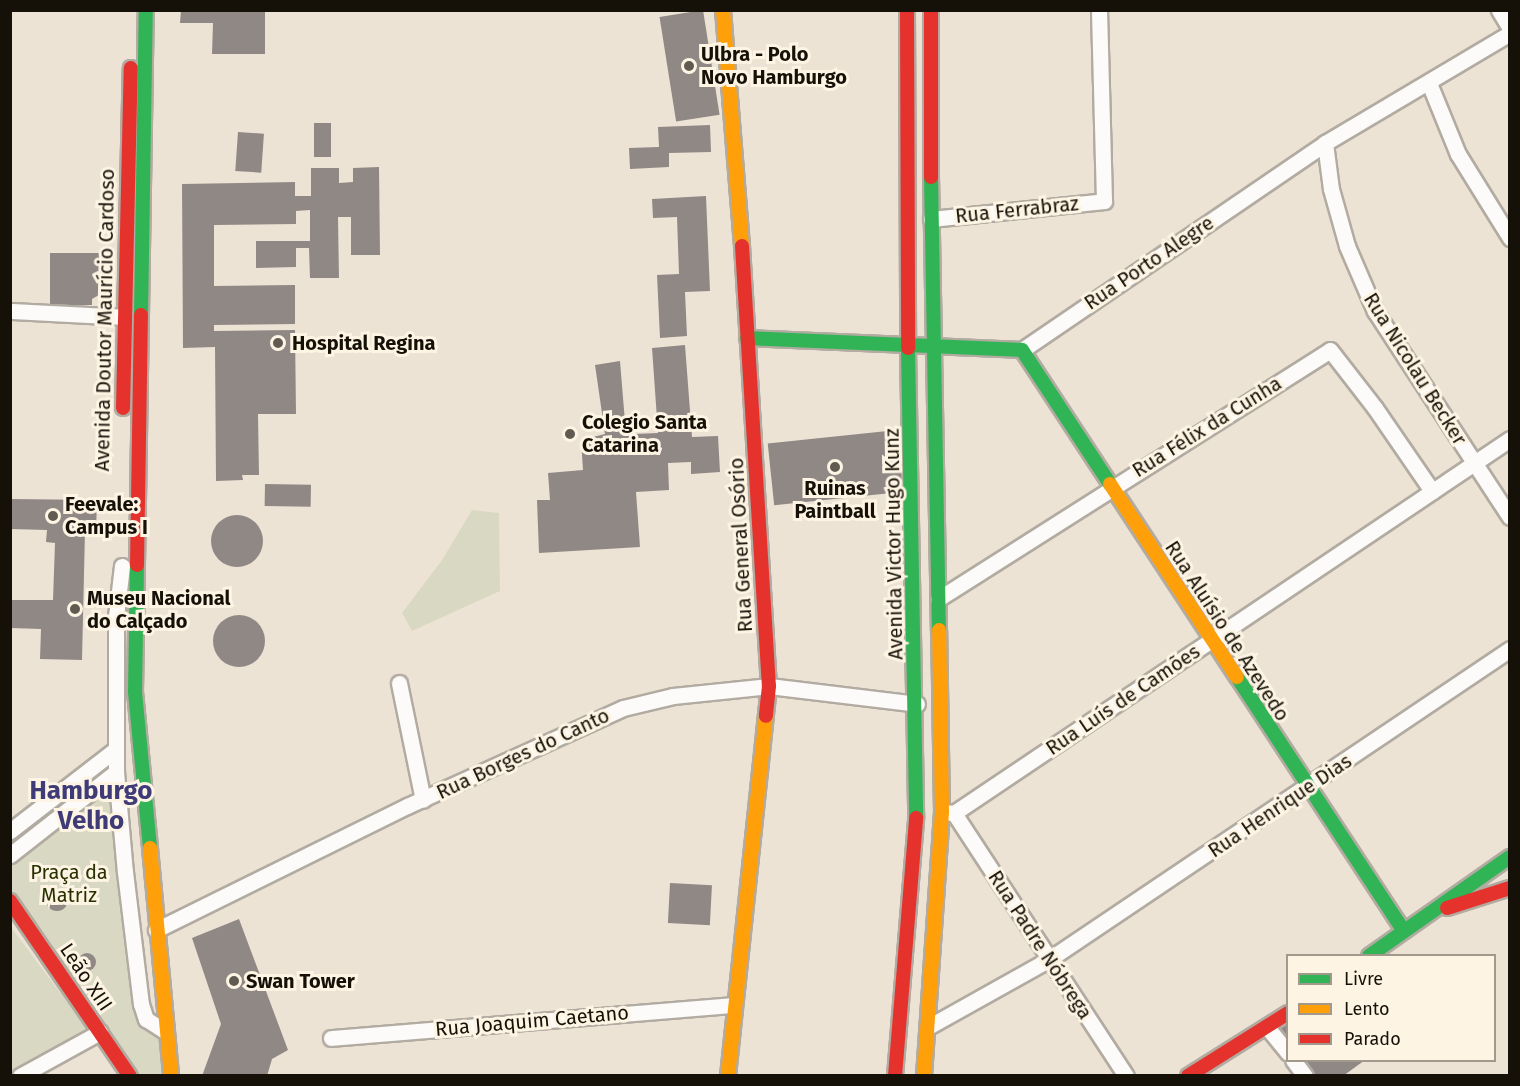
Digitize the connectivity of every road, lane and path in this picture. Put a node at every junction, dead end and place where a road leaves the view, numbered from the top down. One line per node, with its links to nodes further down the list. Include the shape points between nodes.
1 (132, 10): 10 (main road, Avenida Doutor Maurício Cardoso)
2 (146, 10): 10 (main road, Avenida Doutor Maurício Cardoso)
3 (723, 10): 23 (main road, Rua General Osório, via 737,156)
4 (908, 10): 24 (main road, Avenida Victor Hugo Kunz)
5 (931, 10): 15 (main road)
6 (1099, 10): 15 (street, Rua Ferrabraz, via 1104,201)
7 (1499, 10): 8 (street)
8 (1509, 28)
9 (1509, 33): 11 (street, Rua Porto Alegre)
10 (138, 62): 13 (main road, Avenida Doutor Maurício Cardoso); 14 (main road, Avenida Doutor Maurício Cardoso)
11 (1429, 83): 12 (street, Rua Porto Alegre); 18 (street, via 1458,154)
12 (1326, 143): 26 (street, Rua Porto Alegre); 29 (street, Rua Nicolau Becker, via 1331,189 1347,246 1375,311)
13 (126, 168): 14 (main road); 16 (main road, Avenida Doutor Maurício Cardoso)
14 (144, 169): 17 (main road, Avenida Doutor Maurício Cardoso)
15 (931, 219): 25 (main road)
16 (126, 227): 17 (main road); 19 (main road, Avenida Doutor Maurício Cardoso)
17 (143, 227): 20 (main road, Avenida Doutor Maurício Cardoso)
18 (1509, 238)
19 (125, 296): 20 (main road); 22 (main road, Avenida Doutor Maurício Cardoso)
20 (141, 296): 36 (main road, Avenida Doutor Maurício Cardoso, via 129,482)
21 (10, 311): 22 (street)
22 (124, 317): 27 (main road, Avenida Doutor Maurício Cardoso)
23 (747, 338): 24 (main road); 40 (main road, Rua General Osório)
24 (908, 344): 25 (main road); 41 (main road, Avenida Victor Hugo Kunz)
25 (934, 346): 26 (main road); 35 (main road)
26 (1022, 350): 30 (main road, Rua Aluísio de Azevedo)
27 (123, 422)
28 (1509, 439): 29 (street, Rua Luís de Camões)
29 (1473, 462): 31 (street, Rua Luís de Camões); 32 (street, Rua Nicolau Becker)
30 (1110, 488): 31 (street, Rua Félix da Cunha, via 1330,350 1376,408); 35 (street, Rua Félix da Cunha); 37 (main road, Rua Aluísio de Azevedo)
31 (1432, 491): 37 (street, Rua Luís de Camões)
32 (1509, 517)
33 (122, 518): 34 (main road, Avenida Doutor Maurício Cardoso)
34 (122, 566): 36 (main road, Avenida Doutor Maurício Cardoso); 42 (street, via 116,616)
35 (938, 599): 46 (main road)
36 (134, 630): 53 (main road, Avenida Doutor Maurício Cardoso, via 140,771)
37 (1211, 641): 44 (main road, Rua Aluísio de Azevedo); 46 (street, Rua Luís de Camões)
38 (1509, 649): 44 (street, Rua Henrique Dias)
39 (399, 683): 45 (street)
40 (769, 686): 41 (street, Rua Borges do Canto); 45 (street, Rua Borges do Canto, via 673,696 623,708); 57 (main road, Rua General Osório)
41 (917, 704): 70 (main road, Avenida Victor Hugo Kunz, via 917,805)
42 (116, 749): 43 (street); 47 (street)
43 (116, 772): 48 (street); 62 (street, via 141,1004 146,1019)
44 (1307, 788): 54 (main road, Rua Aluísio de Azevedo); 56 (street, Rua Henrique Dias)
45 (423, 800): 53 (street, Rua Borges do Canto)
46 (948, 812): 56 (street, Rua Padre Nóbrega); 59 (main road)
47 (10, 831)
48 (10, 855)
49 (1509, 857): 52 (main road)
50 (1509, 888): 52 (main road)
51 (10, 901): 61 (main road, Leão XIII)
52 (1429, 913): 54 (main road)
53 (156, 930): 62 (main road, Avenida Doutor Maurício Cardoso)
54 (1404, 931): 55 (main road)
55 (1372, 954)
56 (1048, 960): 59 (street, Rua Henrique Dias); 72 (street, Rua Padre Nóbrega)
57 (733, 1005): 63 (street, Rua Joaquim Caetano); 69 (main road, Rua General Osório)
58 (1286, 1014): 60 (main road)
59 (928, 1027): 71 (main road)
60 (1267, 1027): 64 (street); 73 (main road)
61 (100, 1032): 66 (street); 67 (main road, Leão XIII)
62 (166, 1032): 68 (main road, Avenida Doutor Maurício Cardoso)
63 (331, 1038)
64 (1286, 1052)
65 (1294, 1062): 74 (street)
66 (20, 1076)
67 (130, 1076)
68 (171, 1076)
69 (728, 1076)
70 (895, 1076)
71 (924, 1076)
72 (1126, 1076)
73 (1188, 1076)
74 (1305, 1076)

